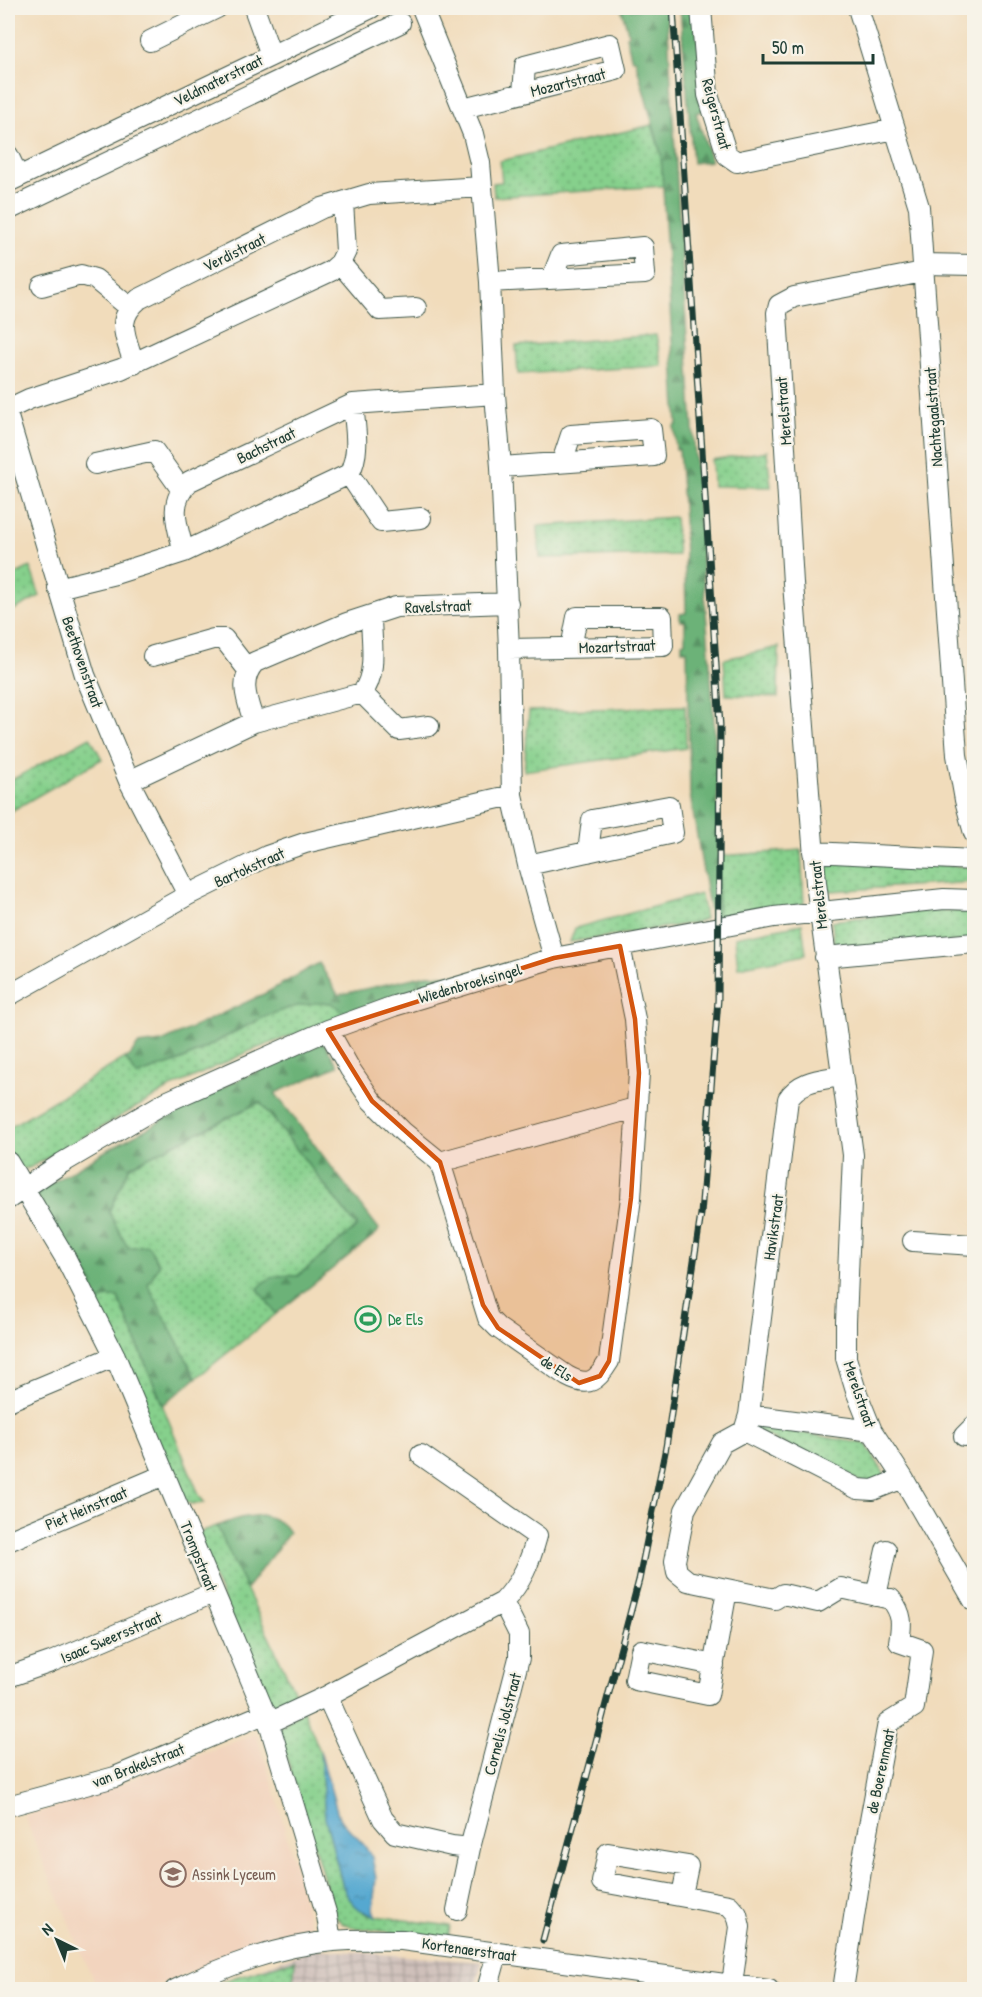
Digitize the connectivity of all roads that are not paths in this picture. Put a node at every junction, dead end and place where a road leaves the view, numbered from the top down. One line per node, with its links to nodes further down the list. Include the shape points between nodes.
1 (217, 8): 7 (street)
2 (254, 8): 11 (street)
3 (371, 8): 10 (street, Veldmaterstraat)
4 (422, 8): 14 (street)
5 (701, 8): 16 (street, Reigerstraat, via 708,94 730,159 736,162)
6 (858, 8): 16 (street, Nachtegaalstraat)
7 (187, 14): 9 (street)
8 (400, 23): 12 (street, Veldmaterstraat)
9 (150, 40)
10 (302, 40): 11 (street, Veldmaterstraat); 12 (street)
11 (271, 55): 15 (street, Veldmaterstraat)
12 (313, 64): 17 (street, Veldmaterstraat)
13 (523, 93): 14 (street, Mozartstraat)
14 (463, 108): 20 (street, via 473,134)
15 (134, 120): 17 (street); 19 (street, Veldmaterstraat)
16 (896, 129): 25 (street, Nachtegaalstraat, via 919,207)
17 (145, 144): 22 (street, Veldmaterstraat)
18 (8, 155): 19 (street)
19 (13, 178)
20 (482, 187): 21 (street, Verdistraat, via 369,194); 27 (street)
21 (343, 202): 23 (street, via 346,251); 29 (street, Verdistraat, via 322,208)
22 (8, 210)
23 (340, 263): 30 (street, via 380,310); 31 (street, via 331,271)
24 (975, 265): 25 (street)
25 (923, 268): 55 (street, Nachtegaalstraat, via 957,755); 57 (street, Merelstraat, via 794,297 779,304 777,313)
26 (552, 279): 27 (street)
27 (490, 282): 32 (street)
28 (42, 286): 29 (street, via 81,275 95,279)
29 (129, 307): 31 (street, via 123,317 124,329)
30 (416, 308)
31 (134, 363): 34 (street)
32 (495, 394): 33 (street, Bachstraat); 38 (street)
33 (353, 404): 39 (street, via 357,445); 40 (street, Bachstraat)
34 (8, 409)
35 (8, 417): 43 (street, Beethovenstraat)
36 (562, 462): 38 (street)
37 (95, 464): 40 (street, via 154,452)
38 (501, 466): 44 (street)
39 (349, 474): 41 (street, via 381,522); 42 (street)
40 (181, 489): 42 (street, via 175,503)
41 (421, 518)
42 (184, 552): 43 (street)
43 (58, 588): 53 (street, Beethovenstraat, via 85,675)
44 (508, 603): 45 (street, Ravelstraat, via 396,607); 47 (street)
45 (371, 616): 49 (street, Ravelstraat, via 255,662); 50 (street, via 371,675)
46 (571, 648): 47 (street, Mozartstraat)
47 (509, 649): 54 (street)
48 (153, 656): 49 (street, via 224,639)
49 (248, 670): 51 (street, via 244,684)
50 (362, 693): 51 (street); 52 (street, via 399,730)
51 (254, 722): 53 (street)
52 (429, 726)
53 (129, 781): 60 (street, Beethovenstraat)
54 (512, 795): 59 (street); 60 (street, Bartokstraat, via 305,843 267,856)
55 (975, 833)
56 (588, 852): 59 (street)
57 (813, 852): 58 (street); 62 (street, Merelstraat)
58 (975, 860)
59 (528, 866): 66 (street)
60 (188, 895): 67 (street, Bartokstraat)
61 (975, 900): 62 (street, Wiedenbroeksingel, via 944,899)
62 (819, 911): 64 (street, Wiedenbroeksingel); 65 (street, Merelstraat)
63 (975, 943): 65 (street)
64 (620, 946): 66 (street, Wiedenbroeksingel); 70 (street, de Els, via 635,1019 639,1073)
65 (825, 957): 69 (street, Merelstraat)
66 (554, 958): 68 (street, Wiedenbroeksingel)
67 (8, 996)
68 (327, 1030): 72 (street, via 372,1101); 73 (street, Wiedenbroeksingel, via 166,1102)
69 (841, 1076): 78 (street, Havikstraat, via 803,1084 788,1099); 79 (street, Merelstraat, via 853,1155 846,1358)
70 (635, 1108): 72 (street); 72 (street, de Els, via 631,1198 609,1361 600,1376 591,1381 579,1383 567,1376 488,1318)
71 (8, 1161): 73 (street, Trompstraat)
72 (440, 1162)
73 (16, 1194): 76 (street, Trompstraat, via 66,1259)
74 (913, 1241): 75 (street)
75 (975, 1245)
76 (115, 1356): 77 (street); 81 (street, Trompstraat)
77 (8, 1401)
78 (747, 1423): 79 (street); 82 (street, via 858,1489 873,1490); 85 (street, de Boerenmaat, via 722,1443 685,1510 675,1561 677,1572 688,1581)
79 (872, 1431): 82 (street, Merelstraat)
80 (421, 1455): 89 (street, via 537,1536 527,1569)
81 (164, 1475): 83 (street, Piet Heinstraat); 86 (street, Trompstraat)
82 (903, 1478): 88 (street, Merelstraat)
83 (8, 1541)
84 (886, 1550): 87 (street)
85 (727, 1590): 87 (street, de Boerenmaat, via 775,1599 783,1594 818,1602 841,1588); 90 (street)
86 (213, 1593): 91 (street, Isaac Sweersstraat); 93 (street, Trompstraat)
87 (876, 1596): 105 (street, de Boerenmaat, via 891,1599 900,1612 899,1642 922,1650 914,1707 888,1723)
88 (975, 1601)
89 (504, 1602): 92 (street); 95 (street, Cornelis Jolstraat, via 519,1634 519,1658)
90 (714, 1665)
91 (8, 1677)
92 (327, 1696): 93 (street); 95 (street, via 383,1819 395,1833)
93 (267, 1718): 94 (street, van Brakelstraat, via 115,1777); 98 (street, Trompstraat, via 327,1916)
94 (8, 1806)
95 (470, 1848): 97 (street, Cornelis Jolstraat)
96 (682, 1895): 100 (street, via 729,1905 737,1914 740,1927)
97 (457, 1910)
98 (331, 1941): 99 (street, Kortenaerstraat, via 402,1940); 102 (street, Kortenaerstraat, via 236,1962)
99 (497, 1954): 101 (street, Kortenaerstraat, via 570,1961); 103 (street)
100 (732, 1984): 101 (street, Kortenaerstraat); 104 (street, Kortenaerstraat)
101 (697, 1985)
102 (175, 1989)
103 (487, 1989)
104 (770, 1989)
105 (843, 1989)

